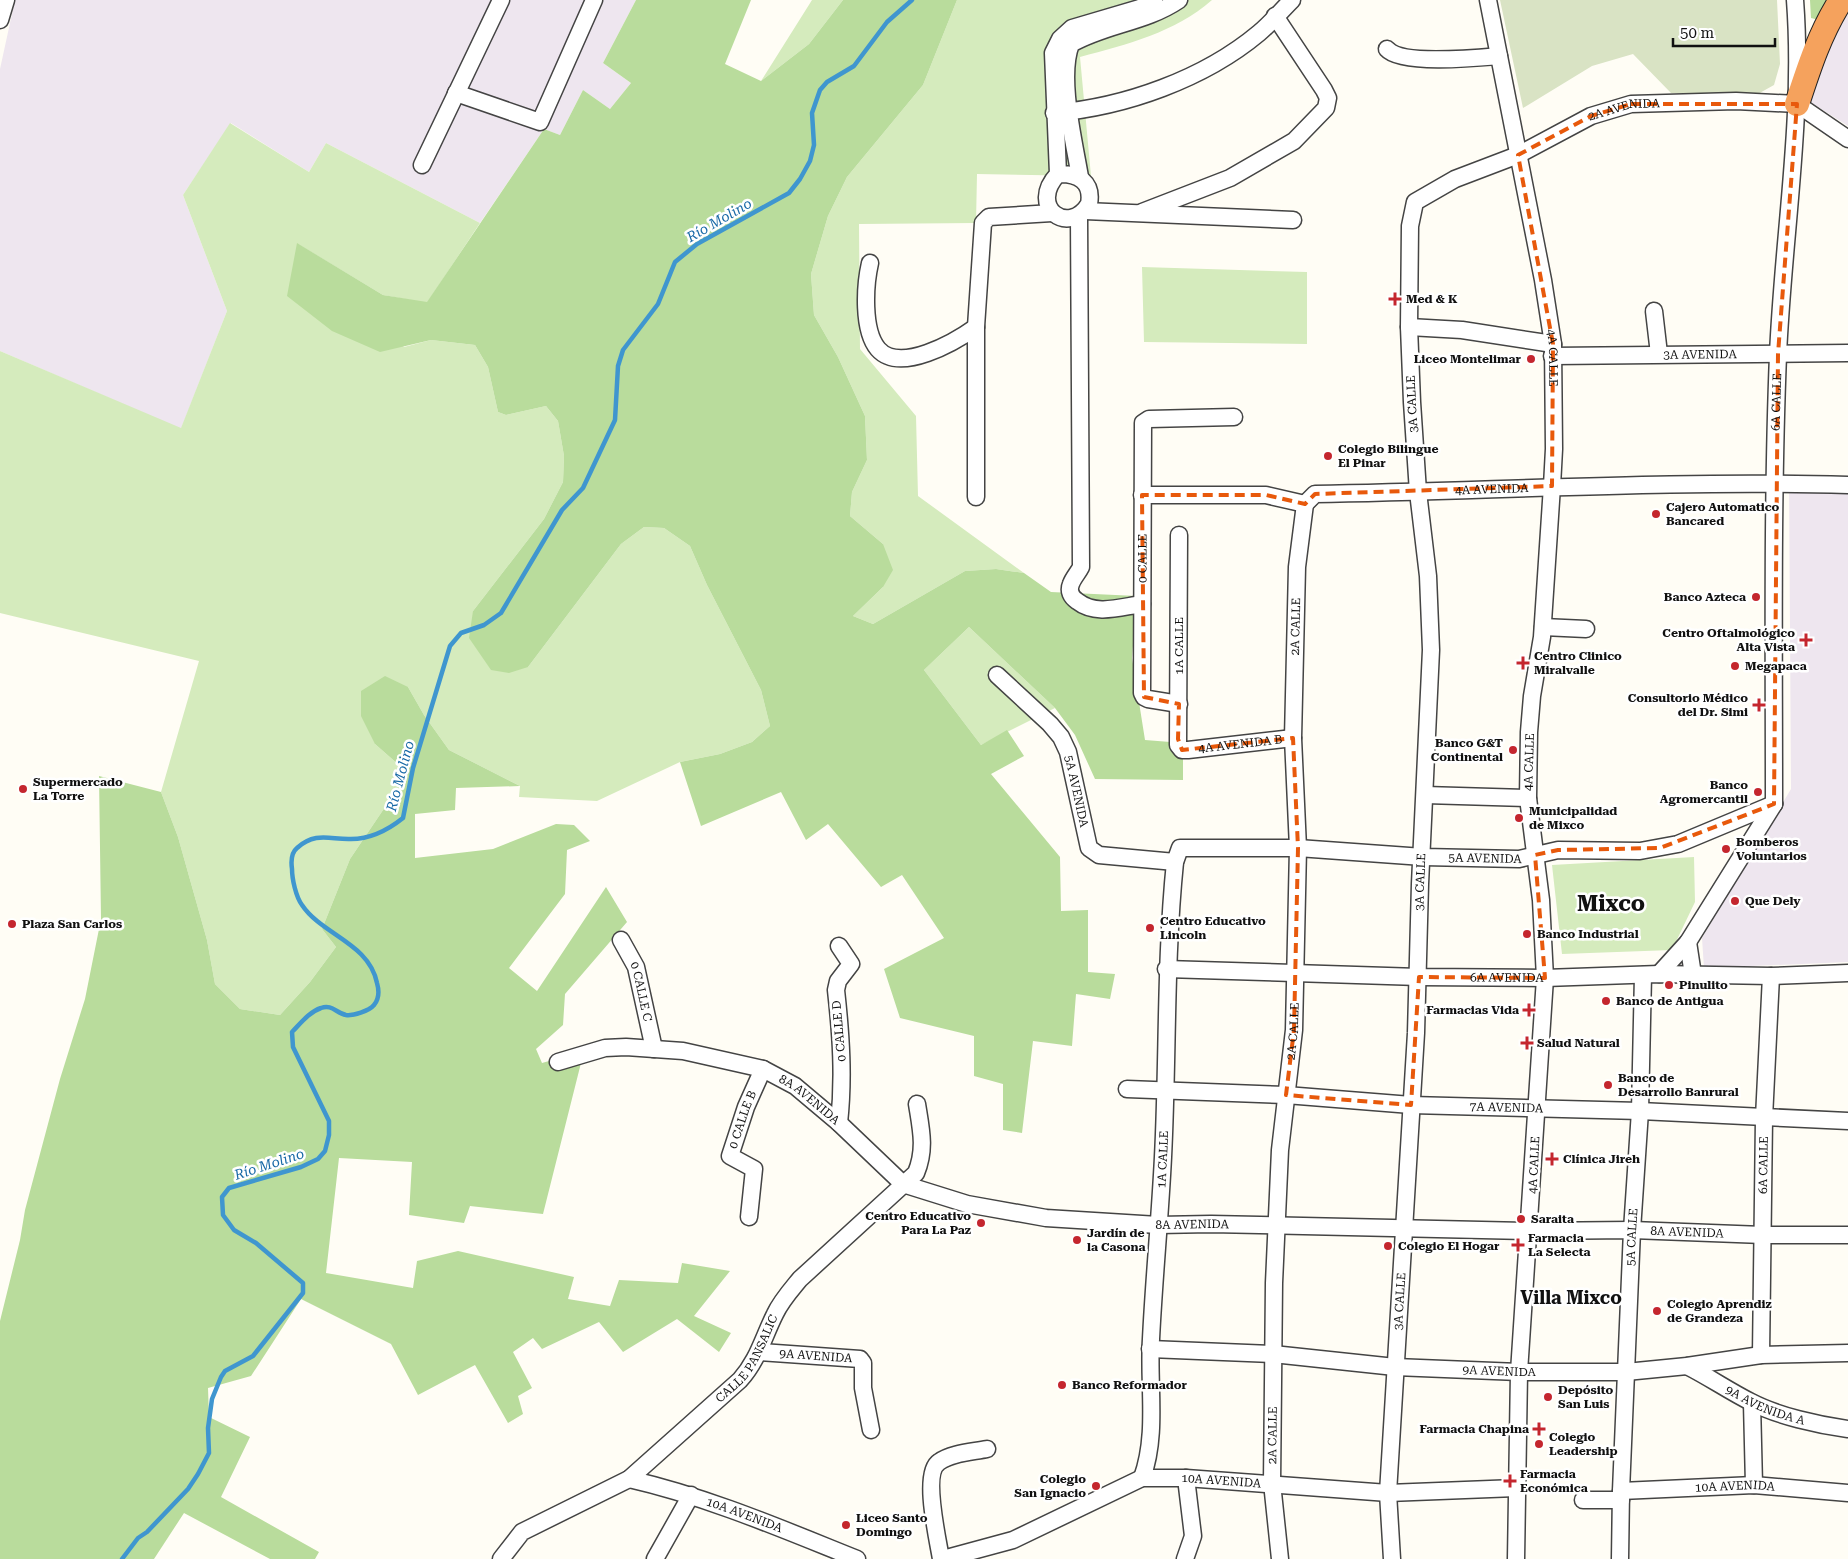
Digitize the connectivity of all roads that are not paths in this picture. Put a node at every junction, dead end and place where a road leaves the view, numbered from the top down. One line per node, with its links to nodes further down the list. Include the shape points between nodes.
1 (6, 0): 11 (street)
2 (501, 0): 14 (street)
3 (594, 0): 14 (street, via 540,122)
4 (1154, 0): 16 (street, via 1140,8 1072,28 1060,39 1053,53)
5 (1179, 0): 16 (street, via 1144,19 1092,34 1071,44 1066,57)
6 (1292, 0): 10 (street)
7 (1488, 0): 13 (street, 4A CALLE)
8 (1795, 0): 15 (street, 6A CALLE)
9 (1842, 0): 15 (highway, via 1814,50 1804,81)
10 (1276, 16): 16 (street, via 1260,32 1223,58 1185,77 1134,99); 23 (street, via 1324,90 1328,98 1326,108 1294,141 1230,178)
11 (0, 20)
12 (1387, 48): 13 (street, via 1398,56 1416,58)
13 (1499, 56): 18 (street, 4A CALLE)
14 (456, 93): 19 (street)
15 (1804, 109): 17 (street); 18 (street, 2A AVENIDA, via 1736,101 1631,104 1591,116); 34 (street, 6A CALLE)
16 (1061, 112): 20 (street); 21 (street)
17 (1848, 139)
18 (1518, 155): 22 (street, 2A AVENIDA, via 1455,179 1417,199); 31 (street, 4A CALLE, via 1543,280)
19 (422, 165)
20 (1058, 174): 21 (street); 24 (street, via 1047,188 1047,206)
21 (1080, 177): 25 (street, via 1090,196)
22 (1413, 207): 30 (street, 3A CALLE)
23 (1142, 212): 25 (street); 26 (street)
24 (1052, 213): 25 (street, via 1070,218); 29 (street, via 989,217 983,223)
25 (1082, 213): 44 (street, via 1081,567 1070,585 1070,592 1073,599 1094,610)
26 (1293, 220)
27 (870, 262): 29 (street, via 866,296 868,317 873,341 883,353 900,358 918,356 958,339)
28 (1654, 311): 33 (street)
29 (976, 327): 41 (street)
30 (1409, 327): 31 (street, 3A AVENIDA, via 1462,330); 39 (street, 3A CALLE)
31 (1552, 350): 33 (street, 3A AVENIDA); 38 (street, 4A CALLE)
32 (1848, 353): 34 (street, 3A AVENIDA)
33 (1659, 354): 34 (street, 3A AVENIDA)
34 (1778, 354): 36 (street, 6A CALLE)
35 (1234, 417): 40 (street, 0 CALLE, via 1146,419 1143,423)
36 (1774, 483): 37 (street, 4A AVENIDA); 38 (street, 4A AVENIDA); 53 (street, 6A CALLE)
37 (1848, 485)
38 (1552, 486): 39 (street, 4A AVENIDA); 45 (street, 4A CALLE)
39 (1418, 492): 42 (street, 4A AVENIDA, via 1315,494); 51 (street, 3A CALLE, via 1428,576 1431,650)
40 (1142, 495): 42 (street, via 1266,495); 44 (street, 0 CALLE)
41 (976, 497)
42 (1305, 504): 49 (street, 2A CALLE, via 1297,567)
43 (1179, 535): 48 (street, 1A CALLE)
44 (1142, 604): 48 (street, 0 CALLE, via 1144,697)
45 (1542, 627): 46 (street); 52 (street, 4A CALLE, via 1532,696)
46 (1586, 629)
47 (997, 675): 58 (street, 5A AVENIDA, via 1061,737 1068,752 1089,848 1099,855)
48 (1179, 704): 50 (street, 1A CALLE, via 1178,745 1182,750)
49 (1293, 738): 50 (street, 4A AVENIDA B); 55 (street, 2A CALLE)
50 (1188, 750)
51 (1425, 795): 52 (street); 57 (street, 3A CALLE)
52 (1528, 798): 56 (street, 4A CALLE)
53 (1774, 804): 56 (street, 5A AVENIDA, via 1678,844 1660,848 1558,850); 60 (street)
54 (1186, 846): 55 (street, 5A AVENIDA); 58 (street, 1A CALLE, via 1180,848)
55 (1298, 848): 57 (street, 5A AVENIDA); 63 (street, 2A CALLE)
56 (1536, 856): 57 (street, 5A AVENIDA, via 1519,859); 69 (street, 4A CALLE)
57 (1422, 857): 66 (street, 3A CALLE)
58 (1175, 862): 62 (street, 1A CALLE)
59 (620, 940): 70 (street, 0 CALLE C, via 636,967)
60 (1688, 942): 65 (street); 67 (street)
61 (839, 946): 82 (street, 0 CALLE D, via 850,964 838,981 836,990 843,1089)
62 (1166, 969): 63 (street, 6A AVENIDA); 74 (street, 1A CALLE)
63 (1294, 973): 66 (street, 6A AVENIDA); 75 (street, 2A CALLE, via 1294,1030)
64 (1848, 973): 68 (street, 6A AVENIDA)
65 (1651, 974): 67 (street, 6A AVENIDA); 69 (street, 6A AVENIDA); 79 (street, 5A CALLE)
66 (1419, 976): 69 (street, 6A AVENIDA); 77 (street, 3A CALLE)
67 (1693, 976): 68 (street, 6A AVENIDA)
68 (1771, 976): 80 (street, 6A CALLE)
69 (1546, 978): 78 (street, 4A CALLE)
70 (654, 1049): 71 (street, 8A AVENIDA, via 605,1048); 72 (street, 8A AVENIDA)
71 (558, 1062)
72 (763, 1069): 82 (street, 8A AVENIDA, via 795,1086); 84 (street, 0 CALLE B, via 730,1156 754,1169)
73 (1127, 1089): 74 (street, 7A AVENIDA)
74 (1164, 1091): 75 (street, 7A AVENIDA); 85 (street, 1A CALLE)
75 (1286, 1095): 77 (street, 7A AVENIDA); 86 (street, 2A CALLE, via 1280,1150)
76 (917, 1104): 83 (street, CALLE PANSALIC, via 922,1160 916,1173)
77 (1411, 1105): 78 (street, 7A AVENIDA); 87 (street, 3A CALLE)
78 (1537, 1110): 79 (street, 7A AVENIDA); 89 (street, 4A CALLE)
79 (1640, 1111): 80 (street, 7A AVENIDA); 88 (street, 5A CALLE)
80 (1764, 1118): 81 (street, 7A AVENIDA); 91 (street, 6A CALLE)
81 (1848, 1121)
82 (839, 1123): 83 (street, 8A AVENIDA)
83 (903, 1184): 85 (street, 8A AVENIDA, via 968,1204 1046,1218); 93 (street, CALLE PANSALIC, via 800,1279 775,1314)
84 (749, 1217)
85 (1158, 1225): 86 (street, 8A AVENIDA); 92 (street, 1A CALLE)
86 (1278, 1226): 87 (street, 8A AVENIDA); 95 (street, 2A CALLE)
87 (1405, 1228): 89 (street, 8A AVENIDA); 98 (street, 3A CALLE)
88 (1632, 1230): 89 (street, 8A AVENIDA); 91 (street, 8A AVENIDA); 100 (street, 5A CALLE)
89 (1530, 1231): 99 (street, 4A CALLE)
90 (1848, 1235): 91 (street, 8A AVENIDA)
91 (1763, 1236): 96 (street, 6A CALLE)
92 (1150, 1349): 95 (street, 9A AVENIDA); 105 (street, 1A CALLE, via 1149,1454)
93 (760, 1352): 103 (street, 9A AVENIDA, via 860,1359); 107 (street, CALLE PANSALIC, via 740,1380)
94 (1848, 1353): 96 (street, 9A AVENIDA)
95 (1273, 1354): 98 (street, 9A AVENIDA); 108 (street, 2A CALLE)
96 (1761, 1355): 97 (street, 9A AVENIDA)
97 (1687, 1366): 100 (street, 9A AVENIDA); 101 (street, 9A AVENIDA A)
98 (1395, 1367): 99 (street, 9A AVENIDA); 111 (street, 3A CALLE)
99 (1519, 1372): 100 (street, 9A AVENIDA); 110 (street, 4A CALLE)
100 (1626, 1372): 114 (street, 5A CALLE)
101 (1752, 1403): 102 (street, 9A AVENIDA A); 109 (street)
102 (1848, 1429)
103 (871, 1430)
104 (987, 1449): 119 (street, via 938,1462 932,1469 931,1488)
105 (1142, 1478): 106 (street, 10A AVENIDA); 119 (street, 10A AVENIDA, via 1013,1540)
106 (1186, 1478): 108 (street, 10A AVENIDA); 120 (street, via 1193,1536)
107 (629, 1479): 113 (street, 10A AVENIDA); 116 (street, CALLE PANSALIC, via 522,1532)
108 (1272, 1484): 111 (street, 10A AVENIDA); 121 (street, 2A CALLE)
109 (1754, 1485): 112 (street, 10A AVENIDA); 114 (street, 10A AVENIDA)
110 (1516, 1488): 111 (street, 10A AVENIDA); 123 (street, 4A CALLE)
111 (1388, 1493): 122 (street, 3A CALLE)
112 (1848, 1493)
113 (691, 1495): 117 (street); 118 (street, 10A AVENIDA)
114 (1621, 1496): 115 (street, 10A AVENIDA); 124 (street, 5A CALLE)
115 (1583, 1500)
116 (501, 1559)
117 (655, 1559)
118 (857, 1559)
119 (942, 1559)
120 (1185, 1559)
121 (1280, 1559)
122 (1392, 1559)
123 (1516, 1559)
124 (1620, 1559)

